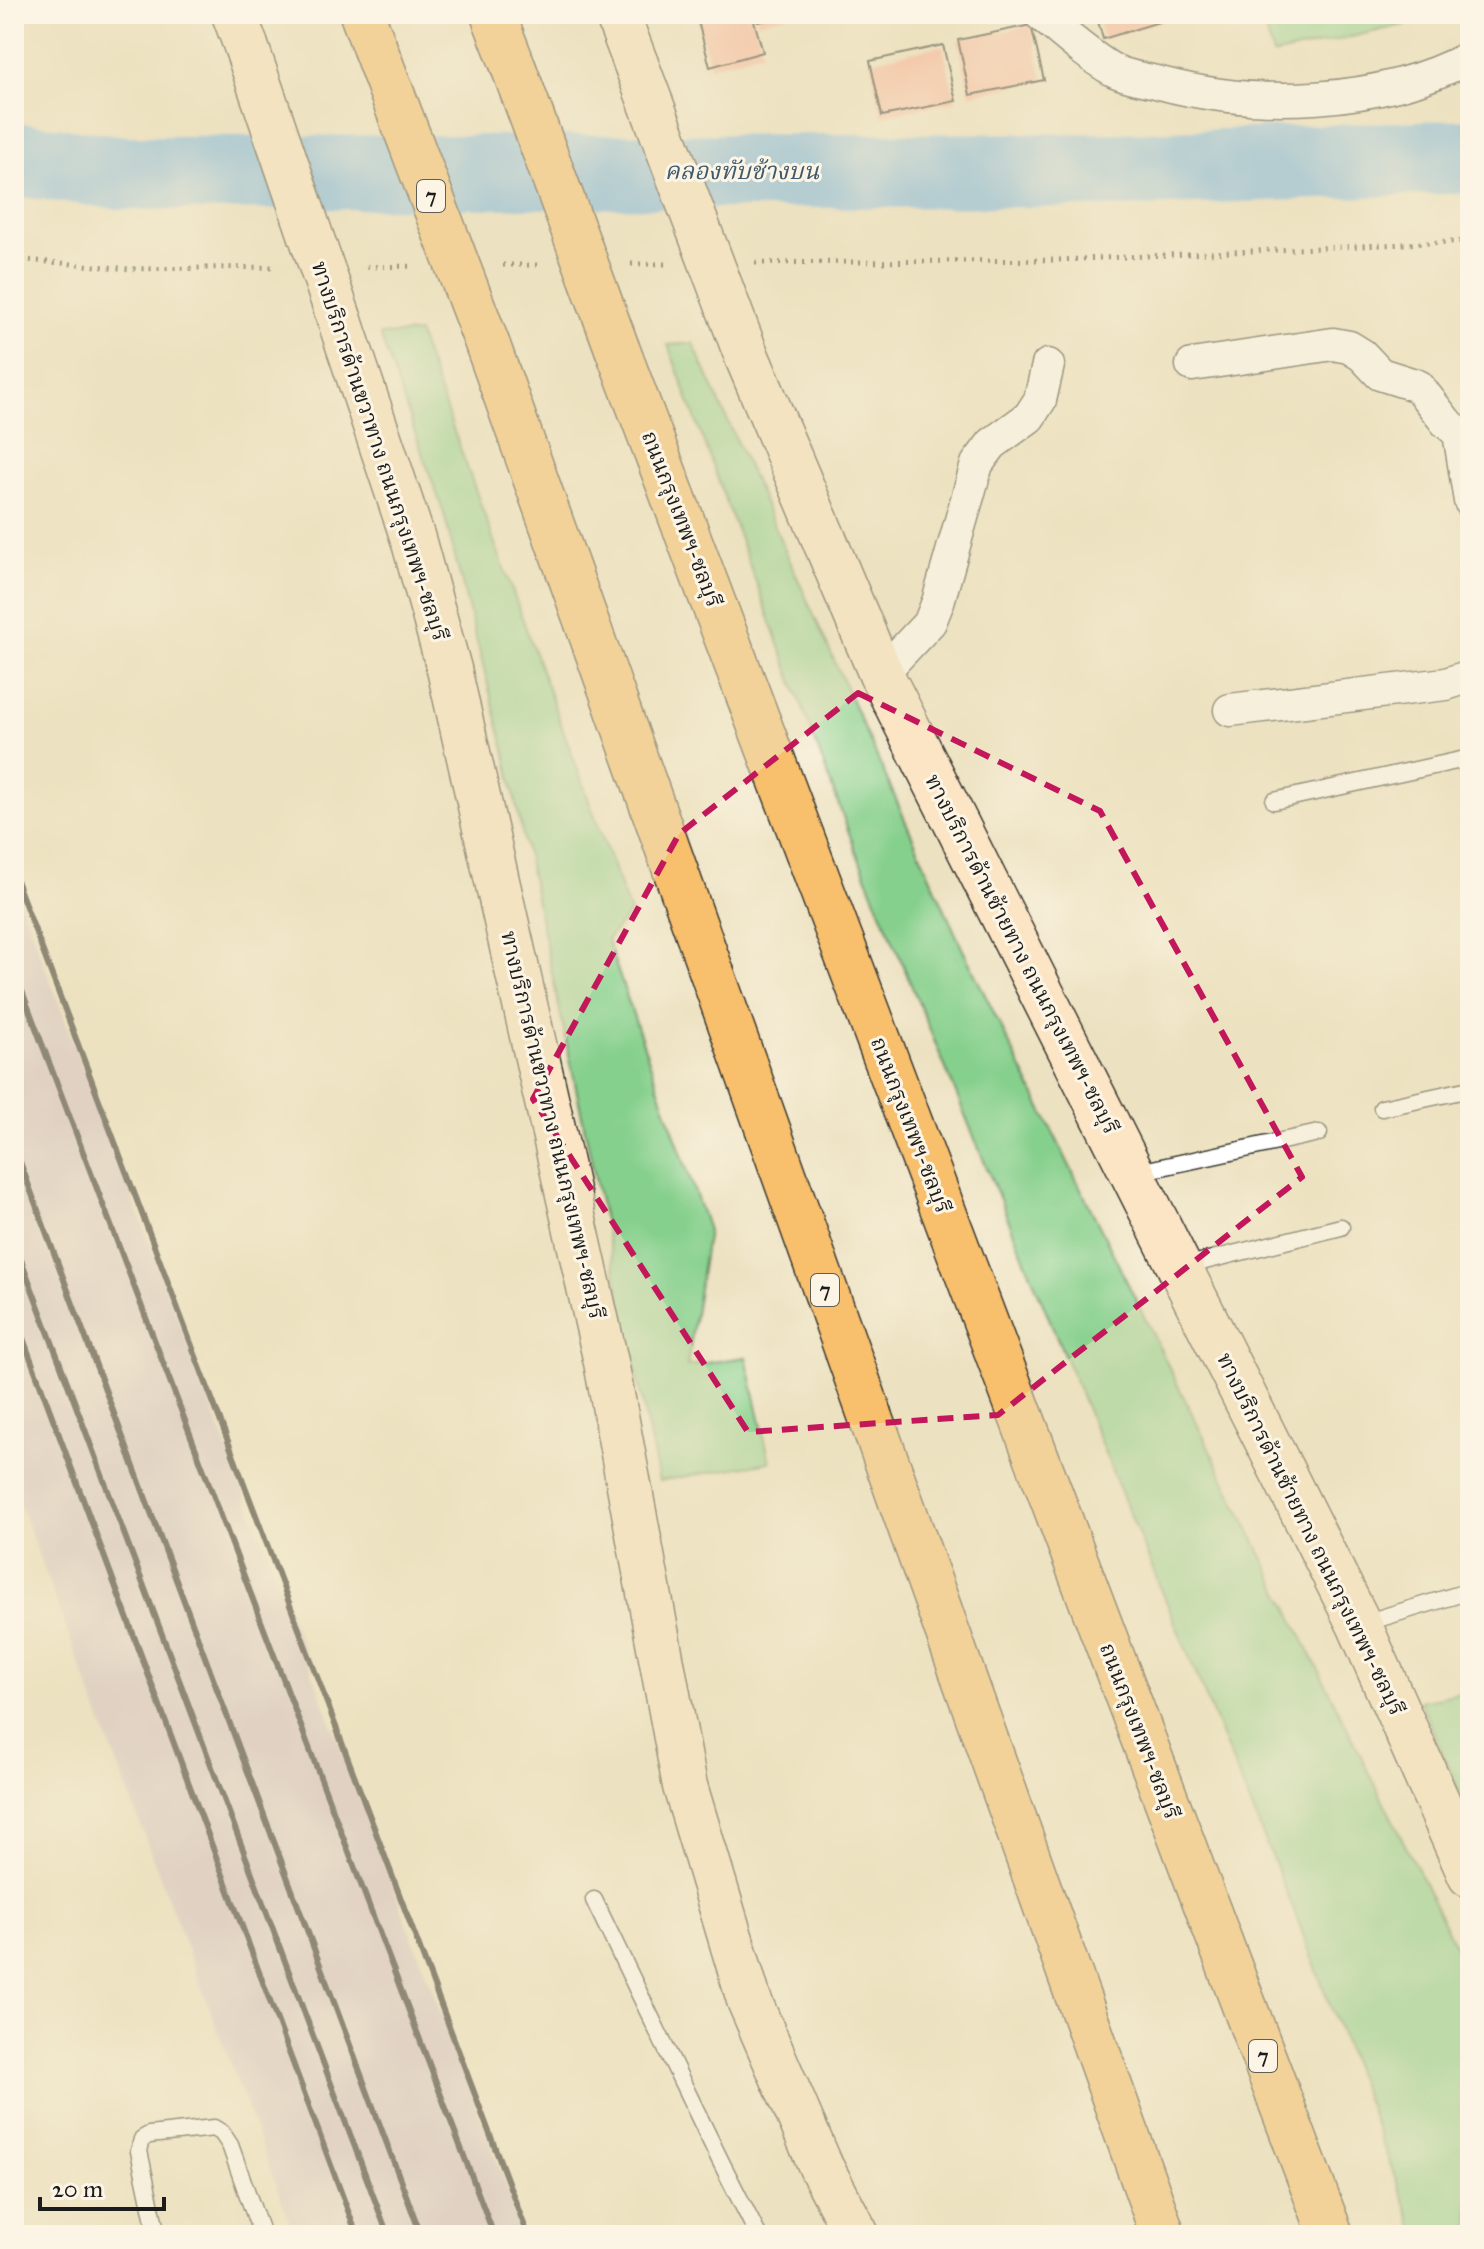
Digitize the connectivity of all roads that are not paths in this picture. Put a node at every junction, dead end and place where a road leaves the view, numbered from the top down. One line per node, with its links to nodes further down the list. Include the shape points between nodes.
1 (493, 14): 31 (highway, ถนนกรุงเทพฯ-ชลบุรี / 7, bridge)
2 (617, 14): 11 (main road, ทางบริการด้านซ้ายทาง ถนนกรุงเทพฯ-ชลบุรี, bridge, via 747,357)
3 (1040, 14): 6 (street, via 1115,71 1192,92 1269,100 1350,94 1412,81)
4 (240, 30): 29 (main road, ทางบริการด้านขวาทาง ถนนกรุงเทพฯ-ชลบุรี, bridge, via 413,539 449,669 606,1362 685,1786 749,2000 822,2169)
5 (368, 30): 30 (highway, 7, bridge, via 488,346)
6 (1470, 57)
7 (1048, 365): 11 (street, via 1040,400 1029,417 992,444 977,464 930,622)
8 (1192, 365): 9 (street, via 1333,344 1349,347 1380,374 1418,386 1446,422)
9 (1464, 433): 10 (street)
10 (1470, 501)
11 (881, 674): 19 (main road, ทางบริการด้านซ้ายทาง ถนนกรุงเทพฯ-ชลบุรี)
12 (1470, 676): 13 (street, via 1446,684)
13 (1230, 710)
14 (1470, 758): 15 (lane)
15 (1274, 801)
16 (1470, 1089): 17 (lane)
17 (1382, 1108)
18 (1319, 1133): 19 (lane)
19 (1132, 1173): 21 (main road, ทางบริการด้านซ้ายทาง ถนนกรุงเทพฯ-ชลบุรี)
20 (1341, 1227): 21 (lane)
21 (1180, 1268): 23 (main road, ทางบริการด้านซ้ายทาง ถนนกรุงเทพฯ-ชลบุรี)
22 (1470, 1591): 23 (lane)
23 (1359, 1624): 24 (main road, ทางบริการด้านซ้ายทาง ถนนกรุงเทพฯ-ชลบุรี)
24 (1470, 1875)
25 (594, 1900): 28 (lane)
26 (157, 2235): 27 (lane, via 139,2151 142,2139 214,2128 230,2145)
27 (262, 2235)
28 (758, 2235)
29 (857, 2235)
30 (1163, 2235)
31 (1331, 2235)

